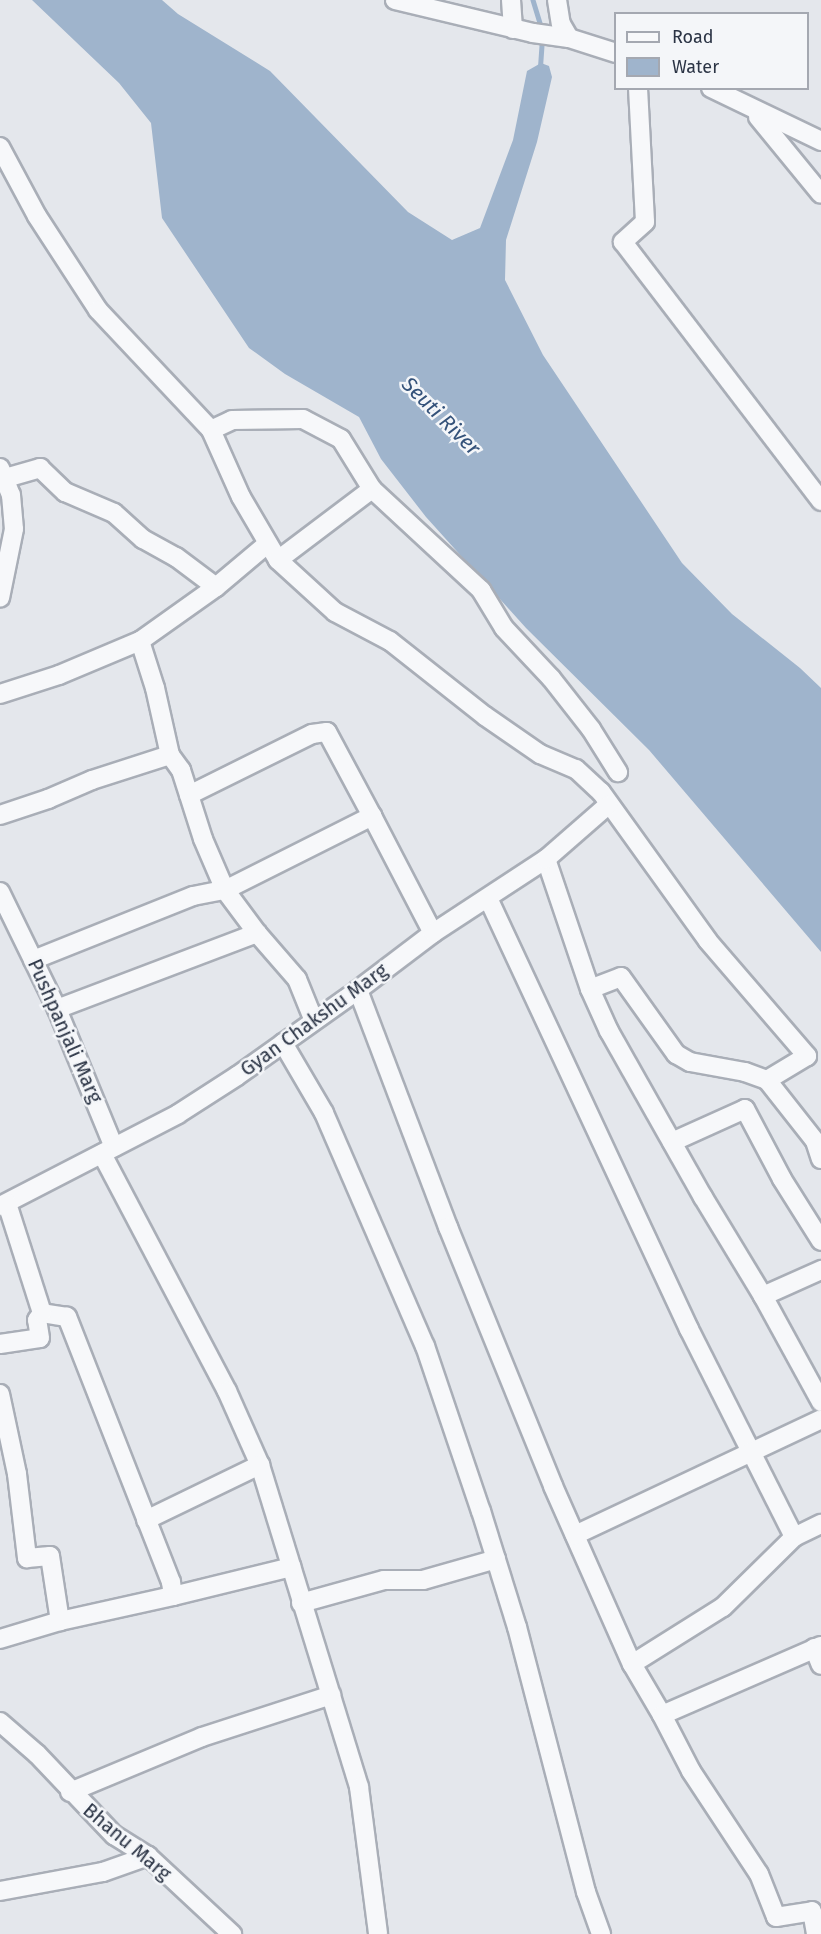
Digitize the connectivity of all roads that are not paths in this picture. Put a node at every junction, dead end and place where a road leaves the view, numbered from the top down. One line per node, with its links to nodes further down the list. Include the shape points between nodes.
1 (395, 0): 4 (street)
2 (511, 0): 4 (street)
3 (557, 0): 5 (street)
4 (513, 28): 5 (street)
5 (560, 37): 6 (street)
6 (614, 52)
7 (638, 90): 16 (street, via 645,222 622,242)
8 (715, 90): 9 (street)
9 (746, 105): 10 (street); 12 (street)
10 (821, 141)
11 (0, 147): 13 (street, via 43,225 98,310)
12 (821, 194)
13 (211, 430): 15 (street, via 232,420 303,419 341,439); 17 (street, via 240,497)
14 (3, 485): 19 (street, via 40,468 65,492 114,513 143,538); 20 (street, via 14,529)
15 (372, 489): 18 (street); 24 (street, via 481,591 504,628 551,678)
16 (821, 501)
17 (267, 545): 18 (street); 19 (street)
18 (278, 560): 26 (street, via 335,612 390,641 540,754 576,769 601,792)
19 (216, 586): 21 (street)
20 (0, 598)
21 (140, 641): 22 (street, via 59,675); 23 (street)
22 (0, 694)
23 (170, 754): 25 (street, via 181,770); 27 (street)
24 (618, 771)
25 (189, 795): 28 (street, via 312,734 327,732); 30 (street)
26 (608, 805): 29 (street, Gyan Chakshu Marg); 42 (street, via 708,941 807,1056)
27 (0, 815)
28 (372, 816): 30 (street); 35 (street)
29 (546, 859): 32 (street, Gyan Chakshu Marg); 37 (street)
30 (225, 890): 34 (street); 36 (street, via 193,896)
31 (0, 892): 33 (street, Pushpanjali Marg)
32 (488, 898): 35 (street, Gyan Chakshu Marg); 55 (street, via 689,1329)
33 (5, 917): 36 (street, Pushpanjali Marg)
34 (257, 933): 39 (street); 40 (street, via 297,979)
35 (433, 933): 38 (street, Gyan Chakshu Marg)
36 (33, 960): 39 (street, Pushpanjali Marg)
37 (590, 989): 42 (street, via 621,977 676,1054 690,1062); 43 (street, via 609,1031)
38 (358, 990): 40 (street, Gyan Chakshu Marg); 59 (street, via 448,1227)
39 (57, 1009): 44 (street, Pushpanjali Marg)
40 (314, 1021): 41 (street, Gyan Chakshu Marg)
41 (283, 1044): 44 (street, Gyan Chakshu Marg, via 178,1114); 61 (street, via 324,1113 425,1346)
42 (768, 1080): 45 (street, via 815,1141)
43 (672, 1142): 47 (street, via 745,1109); 49 (street)
44 (108, 1150): 46 (street, Gyan Chakshu Marg); 56 (street, Pushpanjali Marg)
45 (821, 1160)
46 (4, 1204): 50 (street)
47 (821, 1241)
48 (821, 1270): 49 (street)
49 (763, 1296): 53 (street)
50 (42, 1313): 51 (street, via 37,1320 40,1338); 57 (street, via 67,1317)
51 (0, 1344)
52 (0, 1394): 65 (street, via 18,1474 27,1558 50,1556)
53 (821, 1402)
54 (821, 1419): 55 (street)
55 (753, 1451): 59 (street); 60 (street)
56 (260, 1465): 57 (street); 62 (street, Pushpanjali Marg)
57 (146, 1520): 63 (street)
58 (821, 1524): 60 (street)
59 (575, 1535): 68 (street)
60 (794, 1537): 68 (street, via 723,1607)
61 (496, 1558): 64 (street, via 423,1580 384,1580); 78 (street, via 586,1892)
62 (291, 1567): 63 (street); 64 (street, Pushpanjali Marg)
63 (173, 1596): 65 (street)
64 (301, 1603): 70 (street, Pushpanjali Marg)
65 (60, 1621): 66 (street)
66 (0, 1639)
67 (817, 1647): 69 (street); 71 (street)
68 (632, 1664): 71 (street)
69 (821, 1665)
70 (332, 1695): 73 (street, via 202,1737); 77 (street, Pushpanjali Marg, via 359,1787)
71 (662, 1714): 79 (street, via 691,1771 759,1874 776,1917 812,1911)
72 (0, 1722): 73 (street, Bhanu Marg, via 37,1754)
73 (70, 1792): 74 (street, Bhanu Marg, via 114,1835)
74 (148, 1856): 75 (street, via 103,1872); 76 (street, Bhanu Marg)
75 (0, 1891)
76 (232, 1934)
77 (378, 1934)
78 (601, 1934)
79 (816, 1934)

